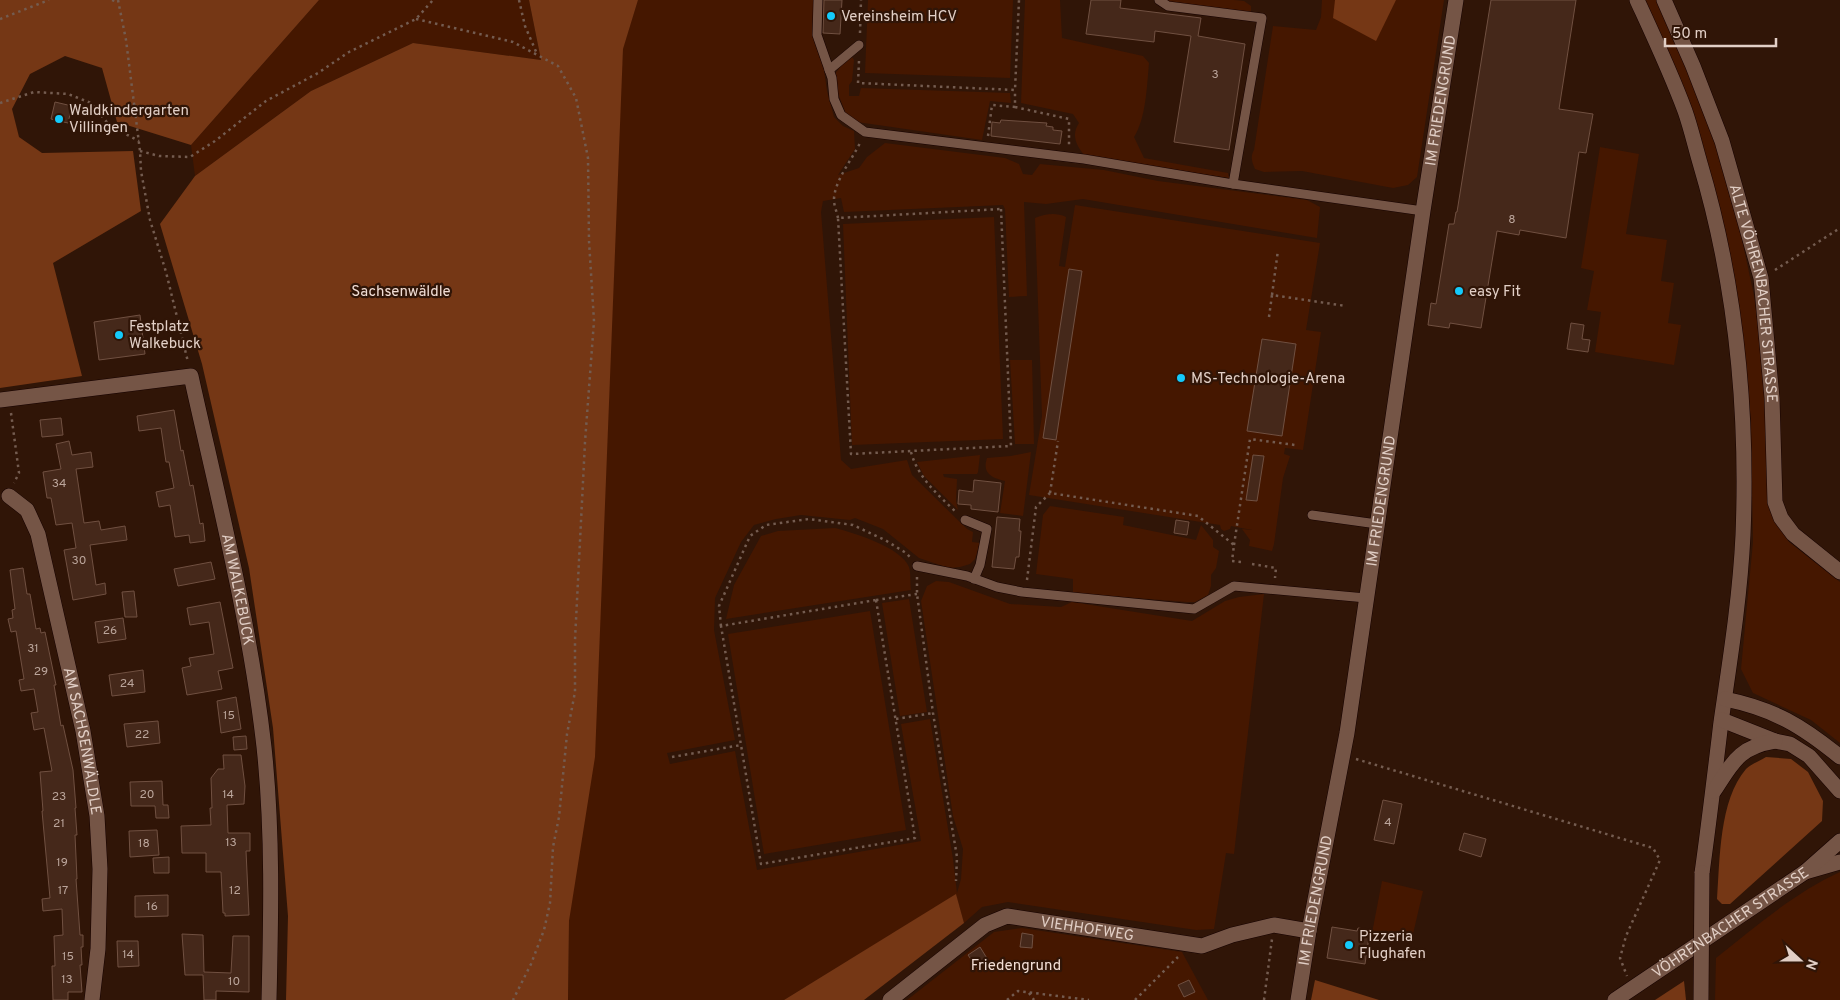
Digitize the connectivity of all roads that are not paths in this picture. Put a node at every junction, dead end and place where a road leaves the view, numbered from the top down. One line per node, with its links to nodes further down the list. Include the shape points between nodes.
1 (818, 0): 7 (lane, via 818,35)
2 (1159, 0): 8 (lane, via 1168,6 1262,18)
3 (1456, 0): 9 (street, IM FRIEDENGRUND)
4 (1637, 0): 19 (street, via 1686,112 1719,233 1738,352 1744,447 1743,536)
5 (1664, 0): 16 (street, ALTE VÖHRENBACHER STRASSE, via 1722,141 1761,278 1772,398 1775,502 1793,534)
6 (859, 45): 7 (lane)
7 (829, 70): 8 (lane, via 834,99 841,114 865,132 1069,157)
8 (1233, 184): 9 (lane)
9 (1423, 211): 14 (street, IM FRIEDENGRUND)
10 (5, 400): 30 (street, AM WALKEBUCK, via 191,376 253,668 264,746 270,809)
11 (9, 496): 29 (street, AM SACHSENWÄLDLE, via 28,510 38,534 84,740 96,816 100,869 98,949)
12 (1312, 514): 14 (lane)
13 (965, 520): 17 (lane, via 987,529)
14 (1377, 524): 18 (street, IM FRIEDENGRUND)
15 (917, 566): 17 (lane)
16 (1840, 572)
17 (974, 579): 18 (lane, via 1026,592 1194,610 1234,586)
18 (1366, 598): 28 (street, IM FRIEDENGRUND, via 1343,756)
19 (1725, 699): 20 (street); 22 (street, via 1786,719)
20 (1722, 720): 21 (street); 24 (street)
21 (1775, 741): 23 (street, via 1790,744 1809,756); 24 (street, via 1758,744 1745,751)
22 (1840, 757)
23 (1840, 791)
24 (1712, 794): 34 (street, bridge, via 1702,873)
25 (1840, 840): 27 (street, VÖHRENBACHER STRASSE)
26 (1840, 862): 27 (street)
27 (1805, 872): 33 (street, VÖHRENBACHER STRASSE)
28 (1309, 931): 31 (street, VIEHHOFWEG, via 1274,925 1202,946 1007,916 986,925); 32 (street, IM FRIEDENGRUND)
29 (92, 1000)
30 (269, 1000)
31 (890, 1000)
32 (1298, 1000)
33 (1615, 1000)
34 (1701, 1000)

